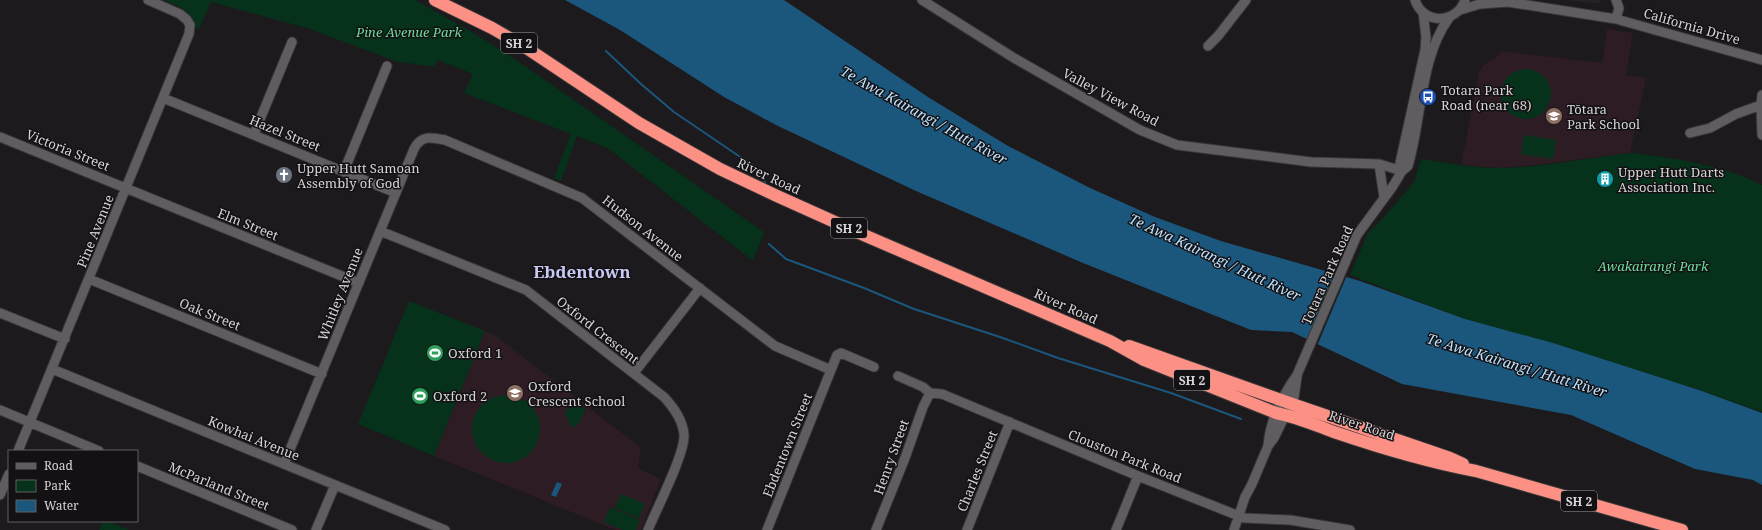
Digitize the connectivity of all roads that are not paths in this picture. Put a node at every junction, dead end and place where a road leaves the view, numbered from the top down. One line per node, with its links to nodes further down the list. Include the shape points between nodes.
1 (148, 0): 19 (street, Pine Avenue, via 180,14 190,25 189,34)
2 (436, 0): 45 (highway, River Road / SH 2, via 525,47 639,122 720,169 866,236 1110,341 1144,360)
3 (922, 0): 26 (street, Valley View Road, via 1014,58 1140,130 1177,145 1311,162)
4 (1246, 0): 15 (street)
5 (1465, 0): 10 (street)
6 (1494, 1): 8 (street, California Drive); 10 (street, California Drive)
7 (1415, 2): 11 (street)
8 (1518, 2): 13 (street, California Drive)
9 (1620, 3): 13 (street)
10 (1460, 10): 12 (street)
11 (1423, 12): 12 (street, via 1435,18); 28 (street, via 1425,50 1400,163)
12 (1449, 18): 28 (street, Totara Park Road, via 1442,26 1432,50 1410,159 1408,166)
13 (1616, 19): 16 (street, California Drive)
14 (292, 42): 22 (street)
15 (1208, 46)
16 (1762, 60)
17 (387, 66): 27 (street)
18 (1762, 95): 20 (street)
19 (163, 98): 22 (street, Hazel Street); 29 (street, Pine Avenue)
20 (1761, 105): 21 (street, via 1736,114 1710,128); 23 (street)
21 (1690, 133)
22 (254, 134): 27 (street, Hazel Street)
23 (1762, 135)
24 (0, 136): 29 (street, Victoria Street)
25 (424, 138): 30 (street, Whitley Avenue, via 414,148); 35 (street, Hudson Avenue, via 445,140 582,198)
26 (1379, 164): 28 (street, Valley View Road); 31 (street)
27 (344, 171): 30 (street, Hazel Street)
28 (1402, 171): 31 (street, Totara Park Road)
29 (127, 188): 33 (street, Pine Avenue); 34 (street, Elm Street)
30 (396, 193): 32 (street, Whitley Avenue)
31 (1384, 197): 45 (street, Totara Park Road, via 1357,235 1297,375 1294,397)
32 (380, 231): 34 (street, Whitley Avenue); 41 (street, Oxford Crescent, via 526,290)
33 (89, 279): 37 (street, Pine Avenue); 42 (street, Oak Street)
34 (359, 284): 42 (street, Whitley Avenue)
35 (700, 288): 40 (street, Hudson Avenue, via 775,346); 41 (street)
36 (0, 313): 37 (street)
37 (64, 339): 39 (street, Pine Avenue)
38 (874, 367): 40 (street, Ebdentown Street, via 841,353 836,357)
39 (52, 369): 48 (street, Pine Avenue); 51 (street, Kowhai Avenue)
40 (831, 370): 63 (street, Ebdentown Street)
41 (634, 373): 62 (street, Oxford Crescent, via 673,407 684,434 681,450)
42 (322, 374): 51 (street, Whitley Avenue)
43 (898, 376): 44 (street, Clouston Park Road, via 923,387)
44 (930, 393): 47 (street, Clouston Park Road, via 942,394); 64 (street, Henry Street, via 922,407)
45 (1284, 408): 57 (street, Totara Park Road, via 1269,435 1268,446); 69 (highway, River Road / SH 2, via 1450,458 1476,471)
46 (0, 410): 48 (street)
47 (1010, 422): 54 (street, Clouston Park Road); 65 (street, Charles Street)
48 (30, 423): 49 (street, Pine Avenue); 50 (street)
49 (18, 450)
50 (97, 450)
51 (284, 464): 55 (street, Kowhai Avenue)
52 (138, 466): 59 (street, McParland Street)
53 (8, 476): 56 (street)
54 (1138, 476): 57 (street, Clouston Park Road); 66 (street)
55 (335, 485): 58 (street, Kowhai Avenue); 60 (street)
56 (0, 495)
57 (1238, 516): 67 (street, Totara Park Road); 68 (street, Clouston Park Road, via 1304,521)
58 (429, 527): 61 (street, Kowhai Avenue)
59 (292, 530)
60 (316, 530)
61 (445, 530)
62 (648, 530)
63 (767, 530)
64 (876, 530)
65 (967, 530)
66 (1116, 530)
67 (1234, 530)
68 (1350, 530)
69 (1682, 530)

